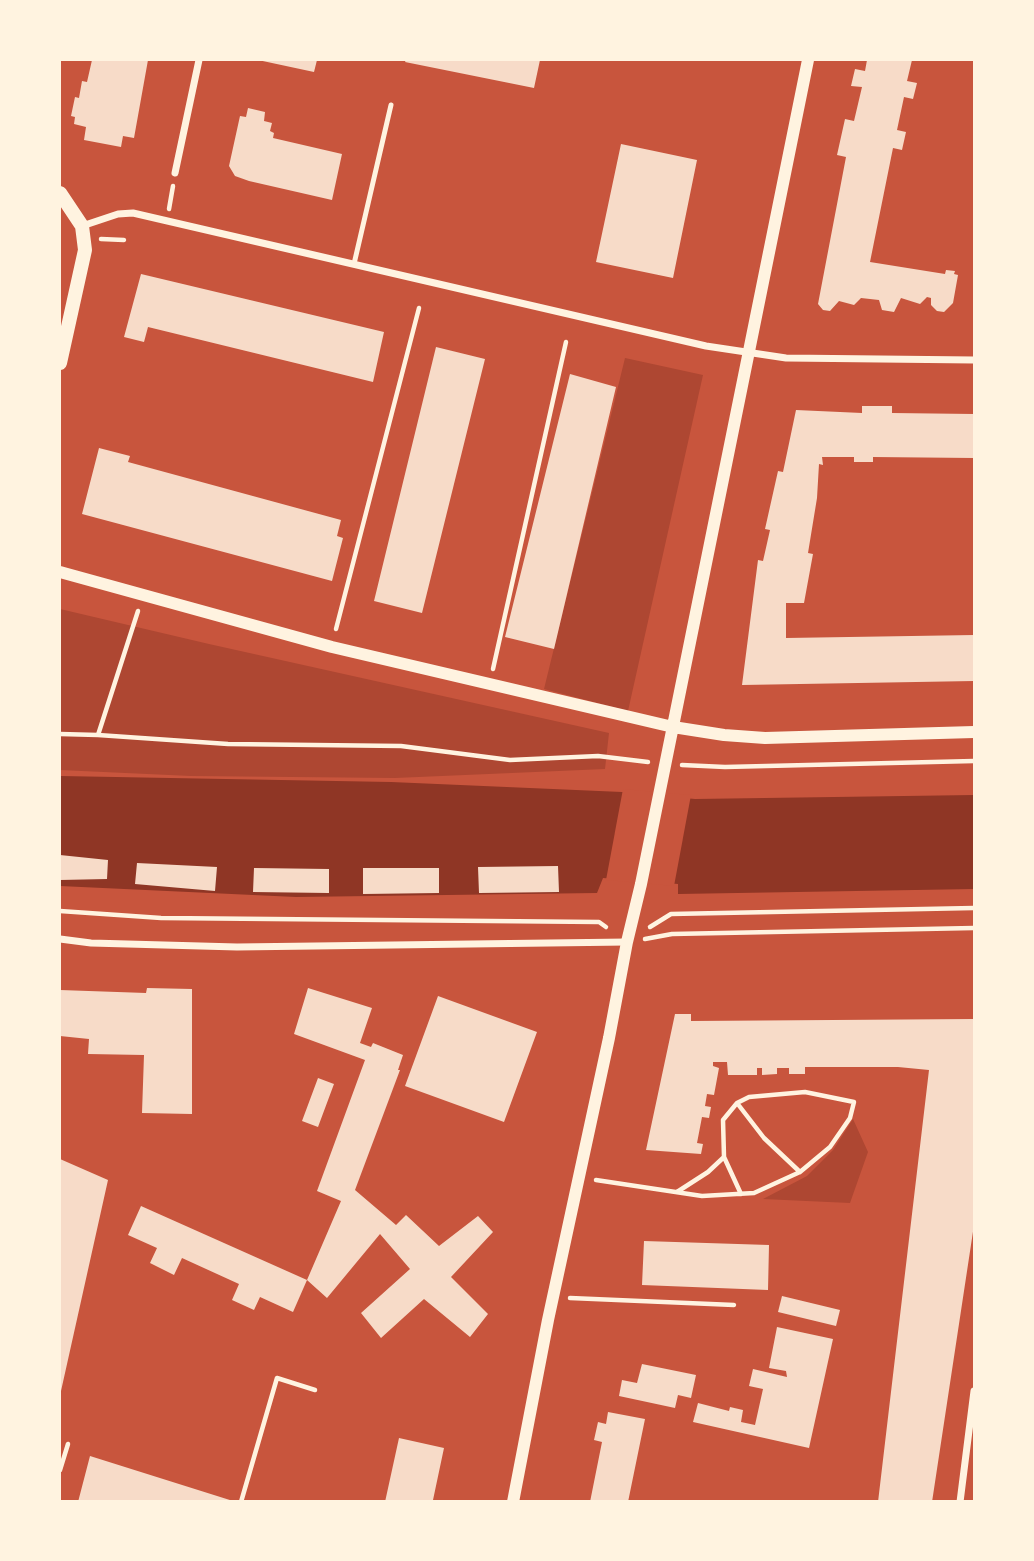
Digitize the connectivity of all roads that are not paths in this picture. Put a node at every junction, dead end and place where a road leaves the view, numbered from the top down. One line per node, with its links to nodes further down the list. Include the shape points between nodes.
1 (199, 60): 4 (street)
2 (808, 60): 8 (street)
3 (391, 105): 7 (lane)
4 (175, 173)
5 (60, 193): 6 (main road)
6 (82, 226): 7 (street, via 133,214); 10 (main road, via 84,260)
7 (354, 264): 8 (street, via 706,346)
8 (750, 352): 9 (street, via 786,358); 12 (street)
9 (975, 360)
10 (60, 363)
11 (60, 572): 12 (street, via 332,647)
12 (673, 727): 13 (street, via 765,738); 15 (street)
13 (975, 733)
14 (60, 939): 15 (street, via 237,947)
15 (626, 942): 17 (street)
16 (975, 1391): 18 (street)
17 (513, 1502)
18 (960, 1502)

